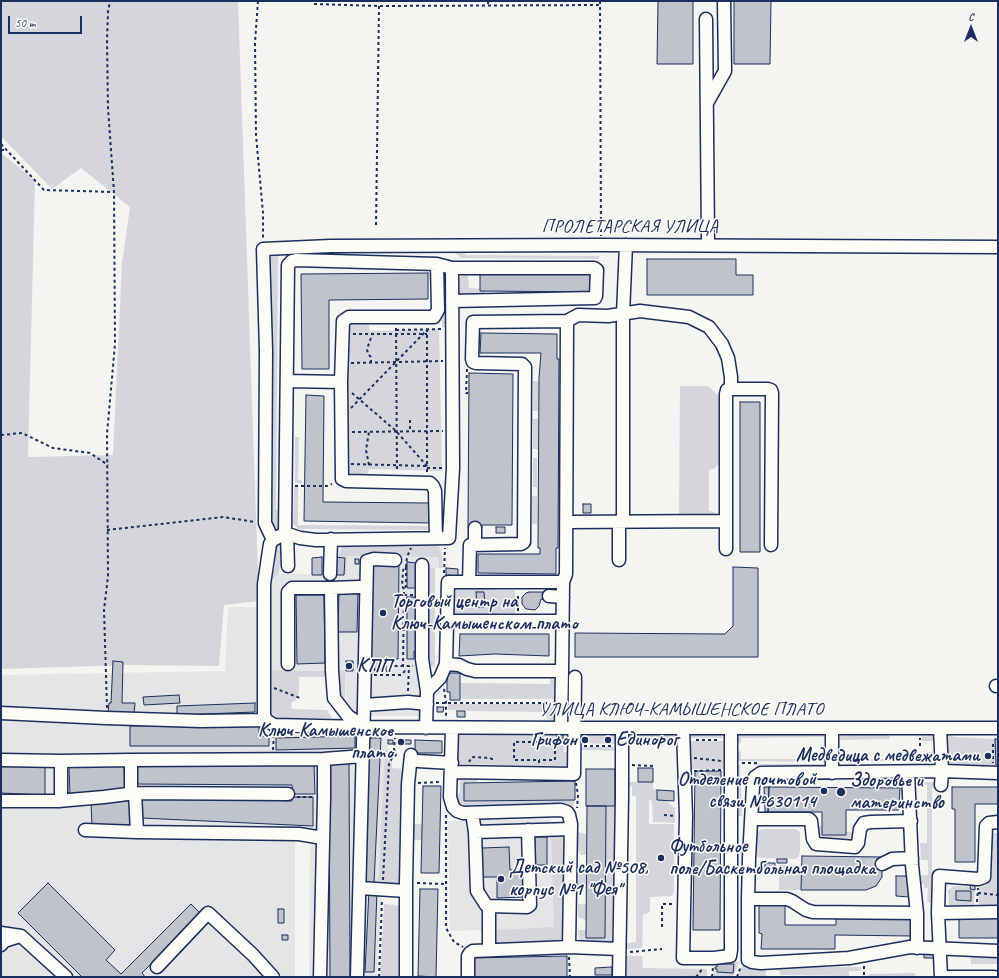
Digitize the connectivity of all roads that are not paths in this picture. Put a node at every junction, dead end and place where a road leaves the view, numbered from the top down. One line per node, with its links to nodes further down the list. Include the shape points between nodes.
1 (724, 1): 3 (street, via 725,71)
2 (706, 19): 3 (street)
3 (707, 104): 4 (street)
4 (708, 241)
5 (626, 245): 6 (street, ПРОЛЕТАРСКАЯ УЛИЦА); 10 (street); 22 (street, ПРОЛЕТАРСКАЯ УЛИЦА, via 331,246 263,249 266,351 265,523)
6 (998, 247)
7 (437, 264): 8 (street); 12 (street, via 296,260 291,262 287,269); 13 (street, via 438,312 427,326 396,317 349,317 344,320 347,361)
8 (452, 268): 9 (street); 9 (street, via 594,268 597,271 594,298)
9 (452, 301): 20 (street, via 453,468 449,537)
10 (623, 314): 11 (street, via 578,315); 14 (street, via 640,311 673,314 689,317 709,327 722,344 728,358); 15 (street)
11 (567, 321): 17 (street); 23 (street, via 473,322 473,362 522,364 525,367 524,542)
12 (287, 381): 13 (street); 19 (street)
13 (341, 382): 20 (street, via 342,479 432,484 435,489)
14 (731, 389): 16 (street, via 727,390 726,394); 24 (street, via 768,389 772,393)
15 (621, 521): 16 (street); 17 (street); 27 (street)
16 (726, 521): 25 (street)
17 (566, 522): 32 (street, via 566,574)
18 (475, 528): 23 (street)
19 (286, 533): 21 (street, via 300,538); 22 (street); 29 (street)
20 (440, 538): 21 (street)
21 (331, 539): 30 (street)
22 (273, 540): 47 (street, via 270,544 264,584 264,708)
23 (475, 544): 31 (street, via 469,546)
24 (771, 545)
25 (726, 549)
26 (395, 560): 44 (street, via 367,561)
27 (619, 560)
28 (422, 565): 43 (street, via 422,659)
29 (288, 566)
30 (330, 574)
31 (469, 582): 32 (street); 37 (street, via 448,582)
32 (563, 582): 36 (street)
33 (359, 587): 34 (street)
34 (331, 588): 39 (street, via 289,589); 49 (street, via 334,698 348,716)
35 (549, 596): 36 (street)
36 (563, 597): 38 (street)
37 (447, 621): 38 (street); 40 (street)
38 (562, 621): 41 (street)
39 (288, 664)
40 (446, 664): 41 (street, via 459,665 475,671); 43 (street, via 440,678)
41 (562, 671): 51 (street)
42 (575, 677): 52 (street)
43 (427, 691): 45 (street)
44 (364, 704): 45 (street); 49 (street)
45 (427, 704): 50 (street)
46 (1, 713): 47 (street, УЛИЦА КЛЮЧ-КАМЫШЕНСКОЕ ПЛАТО)
47 (270, 722): 49 (street, УЛИЦА КЛЮЧ-КАМЫШЕНСКОЕ ПЛАТО)
48 (449, 723): 50 (street, УЛИЦА КЛЮЧ-КАМЫШЕНСКОЕ ПЛАТО); 51 (street, УЛИЦА КЛЮЧ-КАМЫШЕНСКОЕ ПЛАТО); 64 (street)
49 (364, 728): 50 (street, УЛИЦА КЛЮЧ-КАМЫШЕНСКОЕ ПЛАТО); 59 (street)
50 (426, 728)
51 (561, 728): 52 (street, УЛИЦА КЛЮЧ-КАМЫШЕНСКОЕ ПЛАТО)
52 (574, 728): 53 (street, УЛИЦА КЛЮЧ-КАМЫШЕНСКОЕ ПЛАТО); 64 (street, via 573,774)
53 (622, 728): 58 (street, УЛИЦА КЛЮЧ-КАМЫШЕНСКОЕ ПЛАТО); 98 (street)
54 (731, 728): 57 (street, УЛИЦА КЛЮЧ-КАМЫШЕНСКОЕ ПЛАТО); 58 (street, УЛИЦА КЛЮЧ-КАМЫШЕНСКОЕ ПЛАТО); 58 (street, via 730,956 683,958 686,816)
55 (940, 728): 56 (street, УЛИЦА КЛЮЧ-КАМЫШЕНСКОЕ ПЛАТО); 57 (street, УЛИЦА КЛЮЧ-КАМЫШЕНСКОЕ ПЛАТО); 66 (street)
56 (998, 728)
57 (832, 729): 67 (street)
58 (684, 734)
59 (363, 756): 60 (street); 85 (street)
60 (324, 759): 62 (street); 83 (street)
61 (1, 760): 63 (street)
62 (131, 760): 63 (street); 70 (street)
63 (61, 762): 73 (street)
64 (452, 767): 74 (street, via 450,797 455,809 459,813); 84 (street, via 415,758 408,784)
65 (908, 772): 66 (street); 67 (street); 76 (street)
66 (942, 772): 68 (street); 69 (street)
67 (832, 773): 75 (street, via 758,774 753,784)
68 (996, 773)
69 (941, 785)
70 (133, 793): 71 (street); 73 (street); 81 (street)
71 (288, 794)
72 (1, 800): 73 (street)
73 (61, 801)
74 (472, 813): 78 (street, via 560,810 567,812); 82 (street)
75 (751, 819): 76 (street, via 809,818 816,844 854,847 858,843 860,829 864,823); 86 (street)
76 (911, 821): 89 (street)
77 (998, 822): 90 (street, via 986,826 983,878 939,876)
78 (570, 823): 80 (street); 94 (street)
79 (85, 830): 81 (street)
80 (528, 830): 82 (street); 87 (street, via 530,905)
81 (137, 832): 83 (street, via 299,834)
82 (475, 832): 87 (street, via 477,891)
83 (323, 838): 103 (street)
84 (406, 887): 85 (street); 105 (street)
85 (360, 888): 104 (street)
86 (748, 899): 89 (street, via 792,900 813,912); 95 (street, via 748,960 752,962 849,958 910,947)
87 (489, 906): 97 (street)
88 (998, 912): 90 (street)
89 (917, 913): 95 (street)
90 (938, 913): 96 (street)
91 (1, 933): 92 (street)
92 (21, 936): 93 (street, via 4,941); 101 (street)
93 (1, 945)
94 (569, 948): 97 (street); 98 (street)
95 (917, 948): 96 (street)
96 (940, 949): 99 (street); 108 (street)
97 (488, 950): 106 (street, via 470,952)
98 (619, 950): 107 (street)
99 (998, 950)
100 (157, 966): 102 (street, via 208,913)
101 (66, 977)
102 (273, 977)
103 (320, 977)
104 (357, 977)
105 (406, 977)
106 (468, 977)
107 (619, 977)
108 (941, 977)
109 (948, 977): 110 (street)
110 (994, 977)

